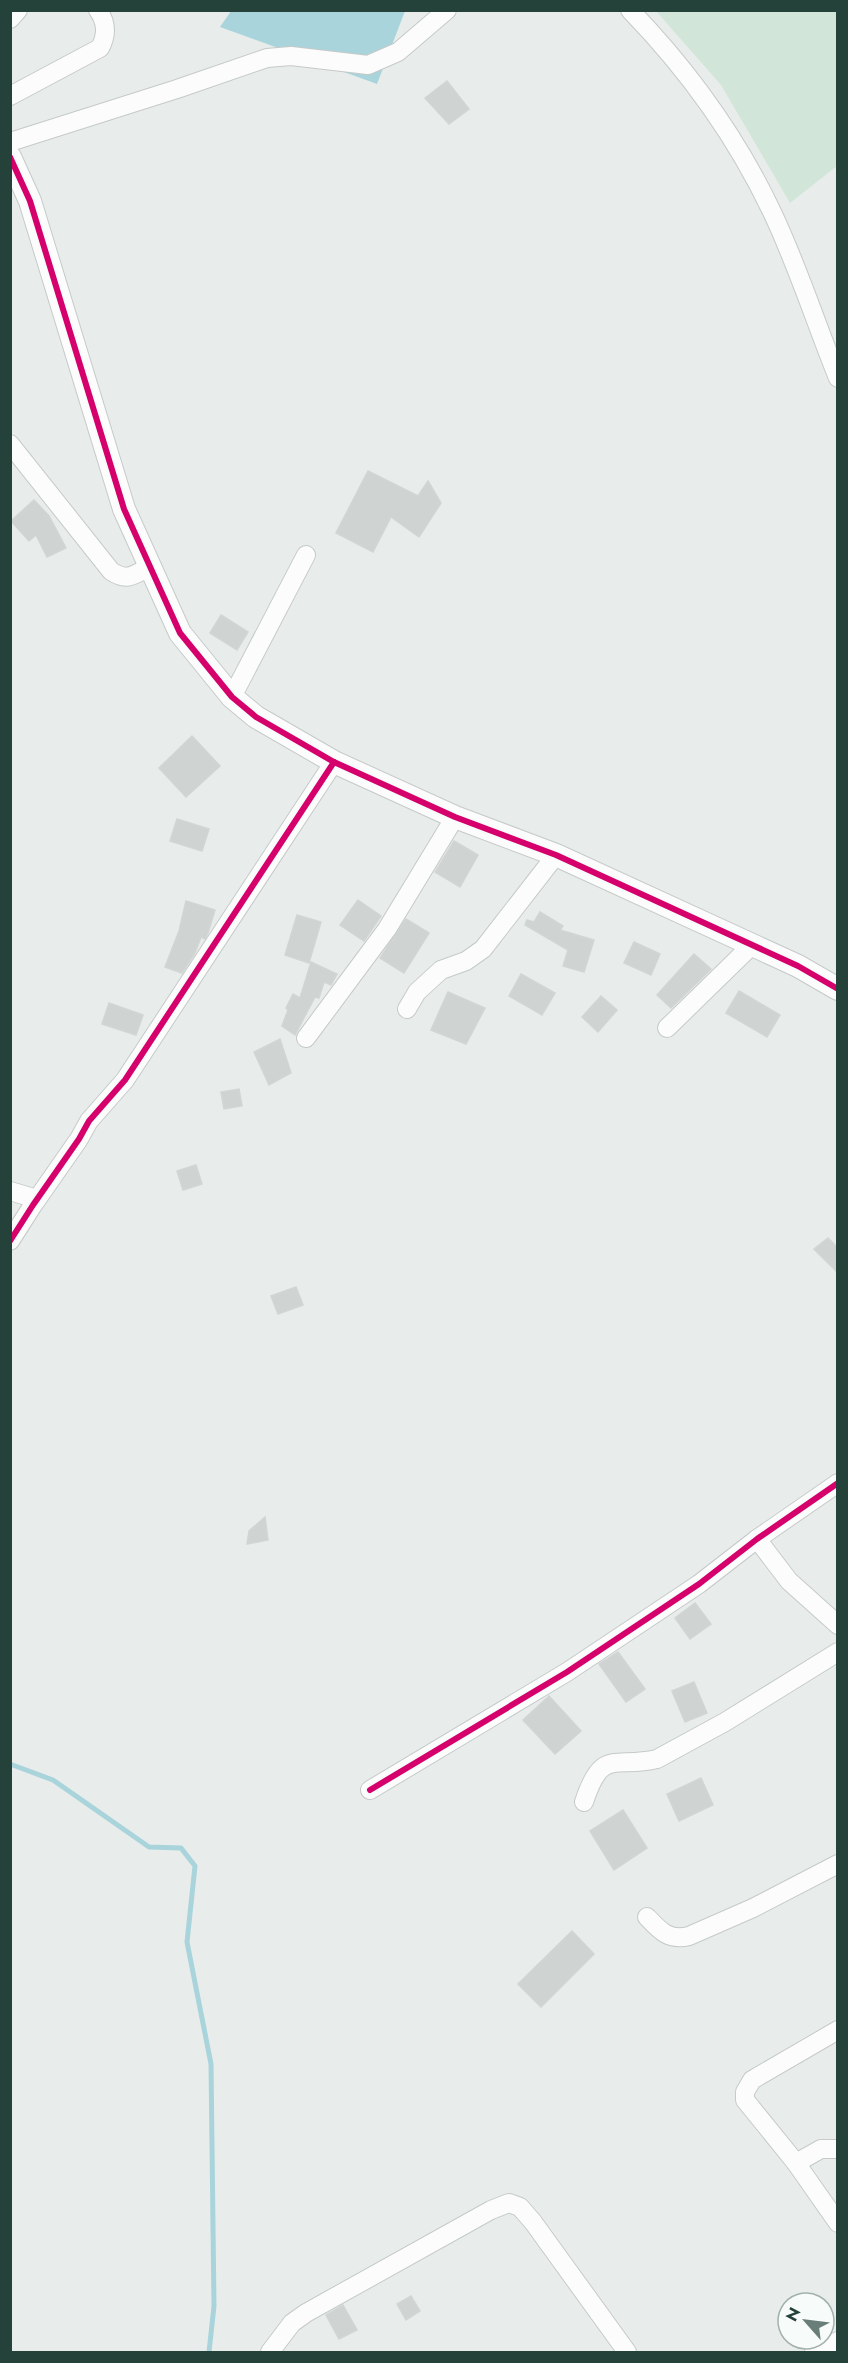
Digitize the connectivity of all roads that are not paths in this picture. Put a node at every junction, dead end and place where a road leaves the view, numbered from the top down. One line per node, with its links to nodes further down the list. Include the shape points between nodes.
1 (18, 10): 5 (street)
2 (99, 10): 6 (street, via 106,36 100,48)
3 (447, 10): 7 (street, via 398,52 368,65 291,56 267,58)
4 (630, 10): 9 (street, via 708,105 750,169 773,213)
5 (10, 19)
6 (10, 96)
7 (10, 142)
8 (10, 157): 12 (street, via 30,201 124,509)
9 (837, 378)
10 (10, 444): 12 (street, via 111,571 126,578)
11 (306, 555): 13 (street)
12 (150, 567): 13 (street, via 180,633)
13 (232, 697): 14 (street, via 256,717)
14 (334, 762): 15 (street); 23 (street, via 125,1080 89,1121)
15 (455, 817): 16 (street); 21 (street, via 387,929)
16 (556, 855): 17 (street); 19 (street, via 483,949 466,961 441,970 417,992)
17 (752, 945): 18 (street); 20 (street)
18 (837, 989)
19 (407, 1009)
20 (667, 1028)
21 (306, 1038)
22 (10, 1191): 23 (street)
23 (37, 1199): 24 (street)
24 (10, 1241)
25 (837, 1483): 26 (street)
26 (757, 1539): 27 (street, via 789,1581); 29 (street, via 699,1584 567,1672)
27 (837, 1625)
28 (837, 1652): 30 (street, via 657,1759 611,1762 593,1779)
29 (370, 1790)
30 (584, 1802)
31 (837, 1864): 32 (street, via 689,1936 666,1936)
32 (647, 1917)
33 (837, 2030): 35 (street, via 752,2080 745,2091 745,2100)
34 (837, 2149): 35 (street, via 821,2149)
35 (796, 2163): 36 (street)
36 (837, 2223)
37 (837, 2341): 40 (street)
38 (270, 2352): 39 (street, via 292,2323 306,2313 509,2203 520,2207 533,2222)
39 (627, 2352)
40 (814, 2352)

